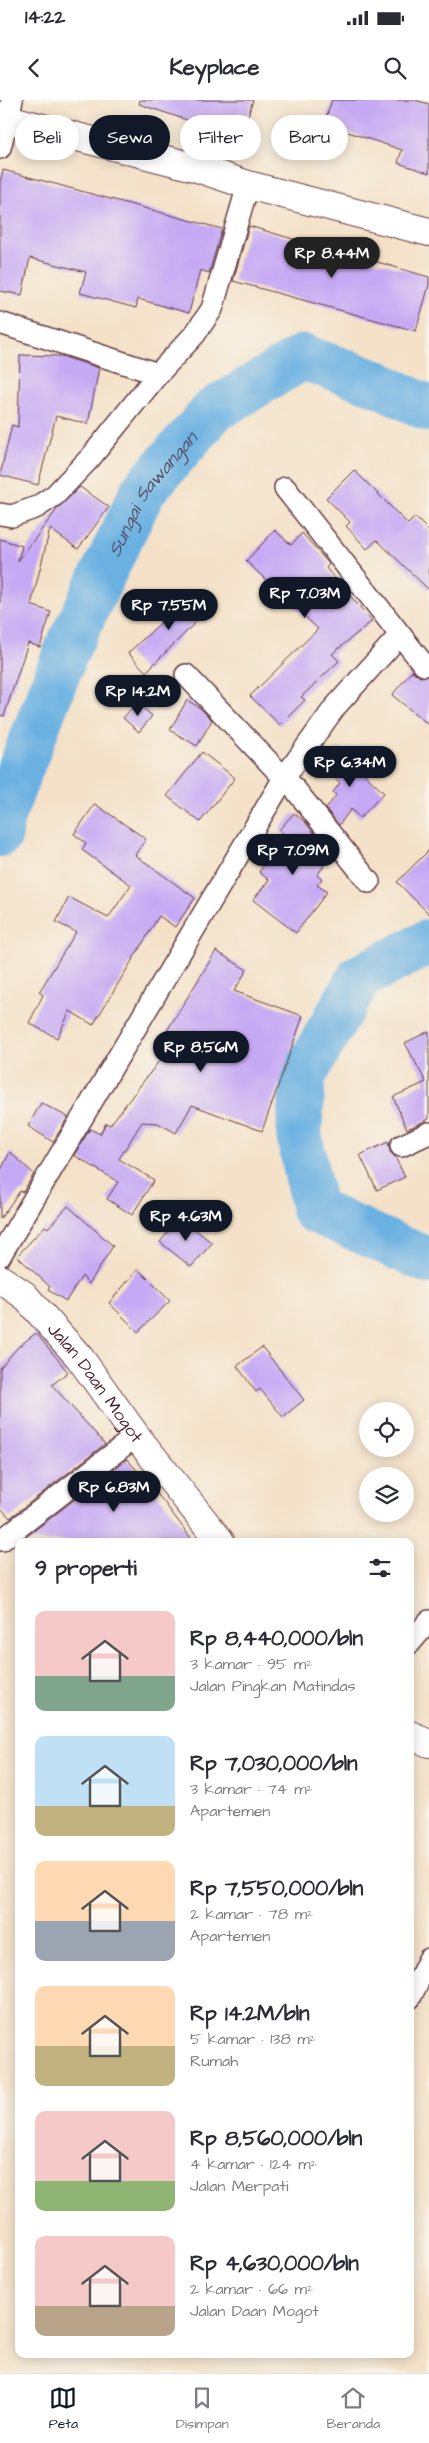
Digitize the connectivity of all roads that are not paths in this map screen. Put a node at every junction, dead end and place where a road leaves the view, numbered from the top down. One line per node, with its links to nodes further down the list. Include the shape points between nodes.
1 (6, 112): 2 (street); 3 (street, via 63,132)
2 (0, 148)
3 (248, 185): 4 (street); 6 (street, via 212,309 195,334)
4 (429, 232)
5 (0, 323): 6 (street)
6 (158, 374): 8 (street, via 55,495 37,507 12,516)
7 (285, 488): 9 (street)
8 (0, 514)
9 (400, 636): 10 (street); 12 (street, via 336,707)
10 (424, 665)
11 (186, 675): 12 (street)
12 (284, 778): 13 (street); 16 (street)
13 (369, 882)
14 (429, 1133): 15 (street)
15 (401, 1146)
16 (0, 1256)
17 (0, 1279): 18 (street, Jalan Daan Mogot, via 24,1296 80,1358)
18 (136, 1436): 19 (street, Jalan Daan Mogot); 20 (street)
19 (215, 1538)
20 (2, 1540)
21 (429, 1621): 22 (street)
22 (414, 1638)
23 (414, 1737): 24 (street)
24 (429, 1743)
25 (429, 1959): 26 (street)
26 (414, 1990)

